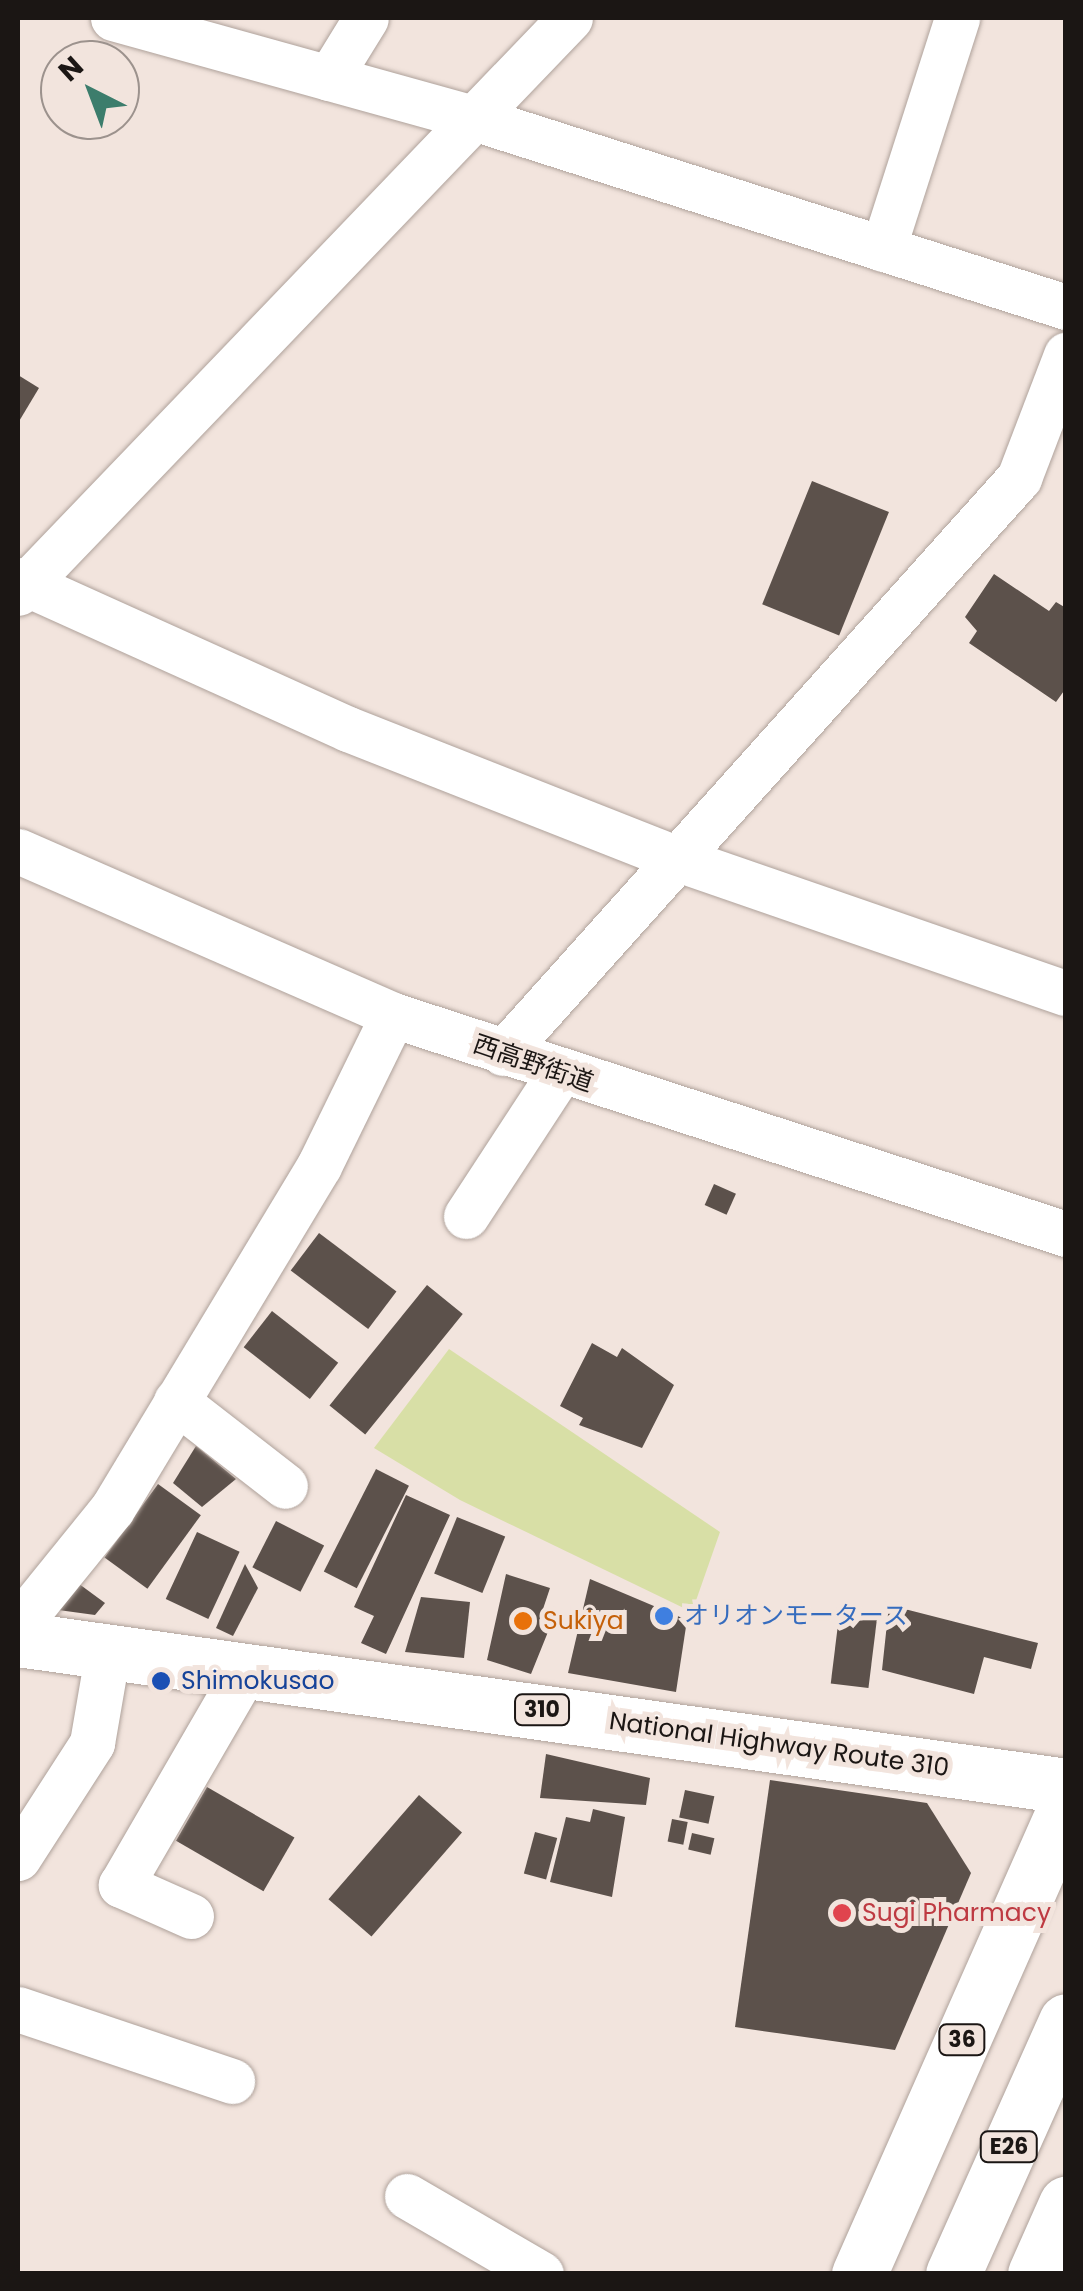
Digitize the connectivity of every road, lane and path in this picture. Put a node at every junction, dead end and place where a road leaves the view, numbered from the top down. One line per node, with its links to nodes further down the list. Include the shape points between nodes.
1 (366, 18): 5 (street)
2 (570, 18): 6 (street)
3 (957, 18): 7 (street)
4 (130, 20): 5 (street)
5 (329, 78): 6 (street)
6 (480, 120): 7 (street); 10 (street)
7 (883, 249): 8 (street)
8 (1066, 308)
9 (1066, 355): 12 (street, via 1020,478)
10 (20, 586): 12 (street, via 348,728)
11 (18, 850): 14 (street, 西高野街道)
12 (678, 859): 13 (street); 15 (street)
13 (1066, 993)
14 (393, 1015): 15 (street, 西高野街道); 19 (street, via 319,1166)
15 (503, 1053): 16 (street, 西高野街道)
16 (559, 1074): 17 (street); 18 (street, 西高野街道)
17 (466, 1216)
18 (1066, 1234)
19 (174, 1405): 20 (street); 21 (street, via 112,1510)
20 (285, 1486)
21 (18, 1625)
22 (18, 1639): 23 (main road, National Highway Route 310 / 310)
23 (108, 1650): 24 (main road, National Highway Route 310 / 310); 27 (street, via 92,1743)
24 (246, 1669): 25 (main road, National Highway Route 310 / 310); 29 (street, via 121,1885)
25 (1066, 1786)
26 (1066, 1806): 36 (main road, 36)
27 (18, 1858)
28 (1066, 1895): 37 (main road, 36)
29 (191, 1916)
30 (18, 2008): 32 (street)
31 (1066, 2021): 38 (main road, E26)
32 (232, 2081)
33 (407, 2196): 35 (street)
34 (1066, 2204): 39 (main road)
35 (541, 2274)
36 (859, 2274)
37 (900, 2274)
38 (953, 2274)
39 (1035, 2274)

